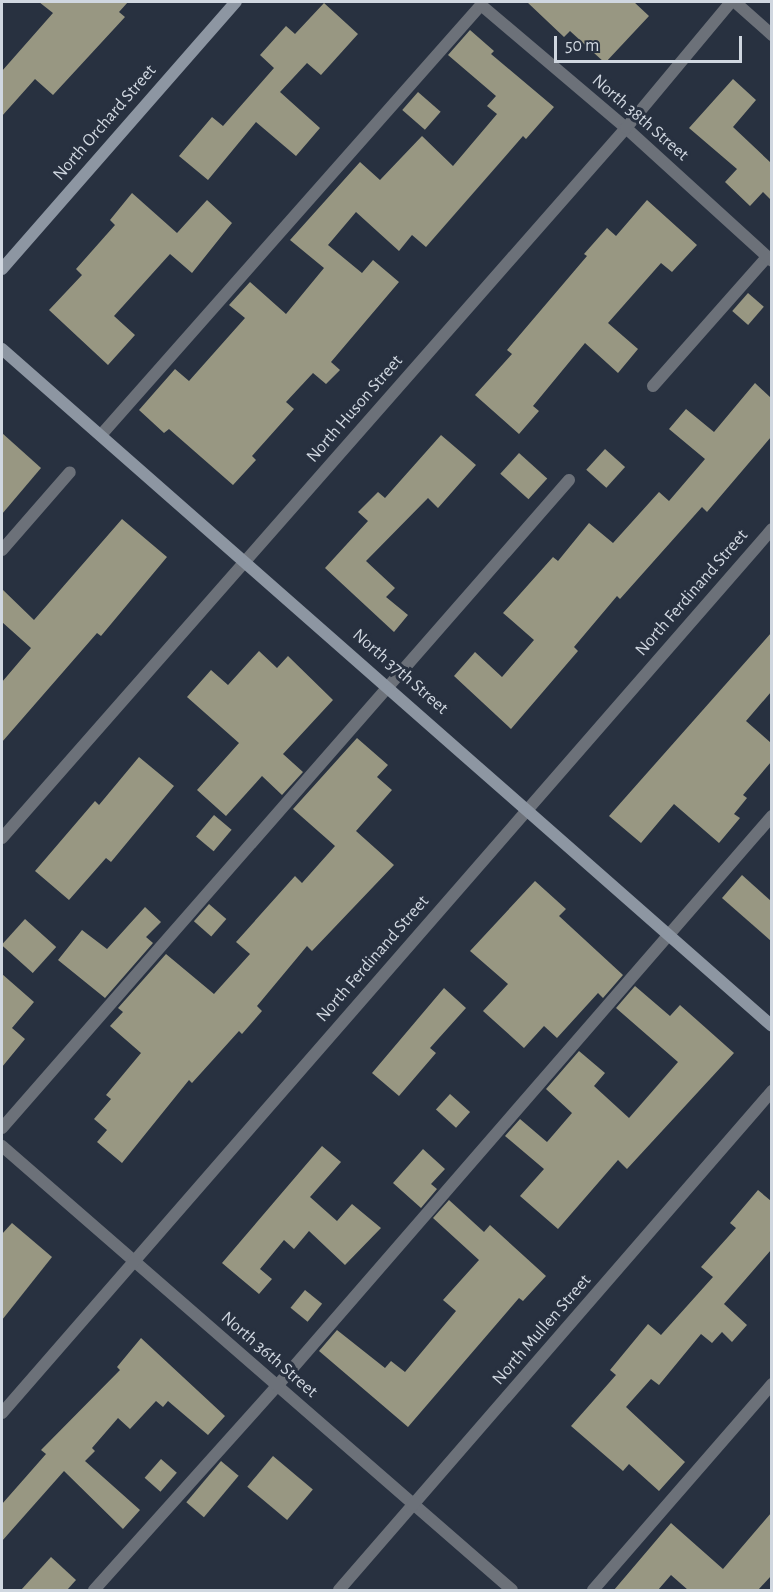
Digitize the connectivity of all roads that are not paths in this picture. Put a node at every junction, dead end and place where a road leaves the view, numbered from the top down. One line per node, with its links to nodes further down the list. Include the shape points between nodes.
1 (236, 2): 6 (street, North Orchard Street)
2 (733, 2): 3 (street); 4 (street, North Huson Street)
3 (771, 34)
4 (626, 128): 5 (street, North 38th Street); 9 (street, North 38th Street, via 481,6); 14 (street, North Huson Street)
5 (769, 259): 8 (street)
6 (2, 269)
7 (2, 349): 9 (street, North 37th Street)
8 (653, 386)
9 (101, 435): 14 (street, North 37th Street)
10 (70, 472): 13 (street)
11 (569, 480): 15 (street)
12 (771, 529): 16 (street, North Ferdinand Street)
13 (2, 550)
14 (245, 561): 15 (street, North 37th Street); 18 (street, North Huson Street)
15 (387, 685): 16 (street, North 37th Street); 22 (street)
16 (528, 809): 19 (street, North 37th Street); 24 (street, North Ferdinand Street)
17 (771, 816): 19 (street)
18 (2, 838)
19 (670, 934): 20 (street, North 37th Street); 26 (street)
20 (771, 1026)
21 (771, 1091): 28 (street, North Mullen Street)
22 (2, 1128)
23 (2, 1146): 24 (street, North 36th Street)
24 (135, 1261): 26 (street, North 36th Street); 27 (street, North Ferdinand Street)
25 (771, 1384): 32 (street)
26 (277, 1386): 28 (street, North 36th Street); 29 (street)
27 (2, 1413)
28 (415, 1506): 30 (street, North Mullen Street); 31 (street, North 36th Street)
29 (94, 1590)
30 (339, 1590)
31 (512, 1590)
32 (593, 1590)

